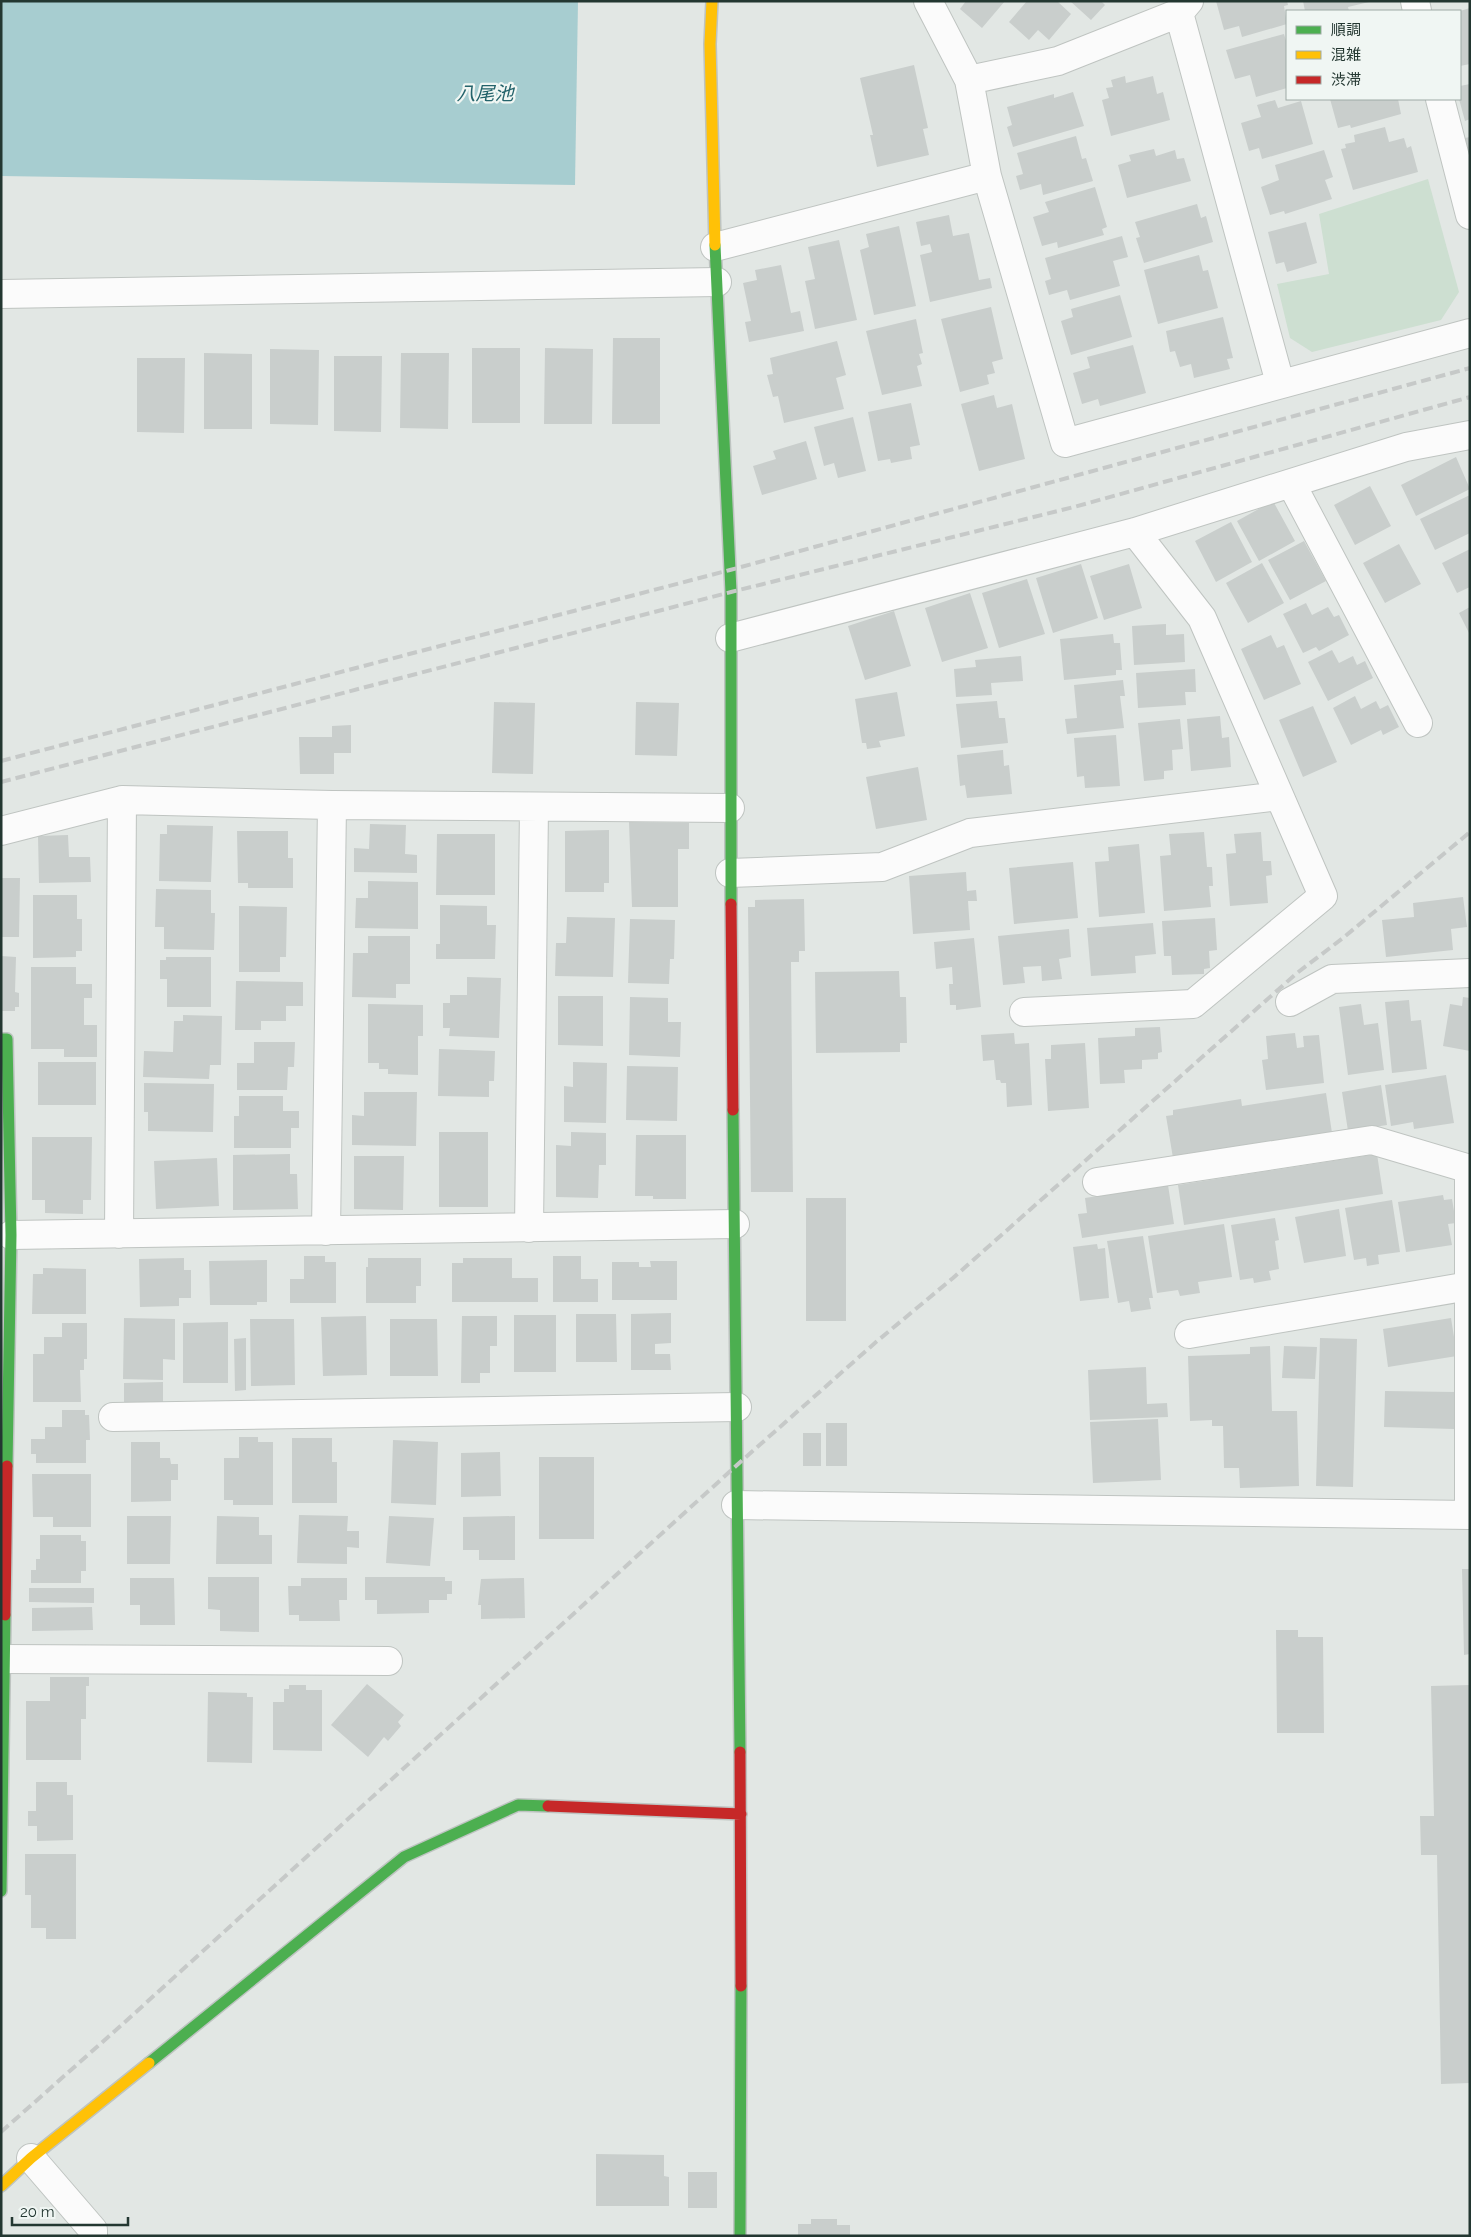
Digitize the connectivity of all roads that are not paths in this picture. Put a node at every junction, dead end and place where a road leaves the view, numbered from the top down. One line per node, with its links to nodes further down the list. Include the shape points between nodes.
1 (712, 1): 8 (street, via 710,44)
2 (928, 1): 4 (street)
3 (1184, 7): 4 (street, via 1058,61); 12 (street)
4 (969, 80): 6 (street)
5 (1440, 100): 7 (street)
6 (987, 176): 8 (street); 12 (street, via 1065,443)
7 (1470, 216)
8 (715, 248): 9 (street)
9 (717, 282): 10 (street); 16 (street, via 731,592)
10 (1, 294)
11 (1470, 334): 12 (street)
12 (1280, 383)
13 (1470, 435): 14 (street, via 1406,447)
14 (1291, 483): 15 (street); 17 (street)
15 (1135, 532): 16 (street); 18 (street, via 1202,618)
16 (730, 638): 22 (street)
17 (1418, 722)
18 (1279, 796): 24 (street, via 970,833 882,867); 27 (street, via 1323,896 1193,1004)
19 (122, 800): 20 (street); 23 (street); 34 (street)
20 (332, 805): 21 (street); 33 (street)
21 (534, 807): 22 (street); 32 (street)
22 (730, 808): 24 (street)
23 (1, 831)
24 (730, 873): 31 (street)
25 (1470, 973): 26 (street, via 1332,979)
26 (1290, 1002)
27 (1024, 1012)
28 (1, 1039): 35 (street, via 7,1040)
29 (1469, 1169): 30 (street, via 1372,1140); 36 (street)
30 (1097, 1182)
31 (735, 1224): 32 (street); 38 (street)
32 (529, 1228): 33 (street)
33 (326, 1231): 34 (street)
34 (119, 1234): 35 (street)
35 (11, 1235): 42 (street)
36 (1468, 1286): 37 (street); 41 (street)
37 (1190, 1334)
38 (737, 1407): 39 (street); 40 (street)
39 (113, 1417)
40 (736, 1505): 41 (street); 45 (street)
41 (1469, 1515)
42 (3, 1594): 43 (street)
43 (4, 1659): 44 (street); 46 (street)
44 (388, 1661)
45 (740, 1814): 47 (street, via 518,1805 404,1857); 50 (street)
46 (1, 1891)
47 (31, 2158): 48 (street); 49 (street, via 93,2230)
48 (1, 2186)
49 (93, 2236)
50 (740, 2236)

